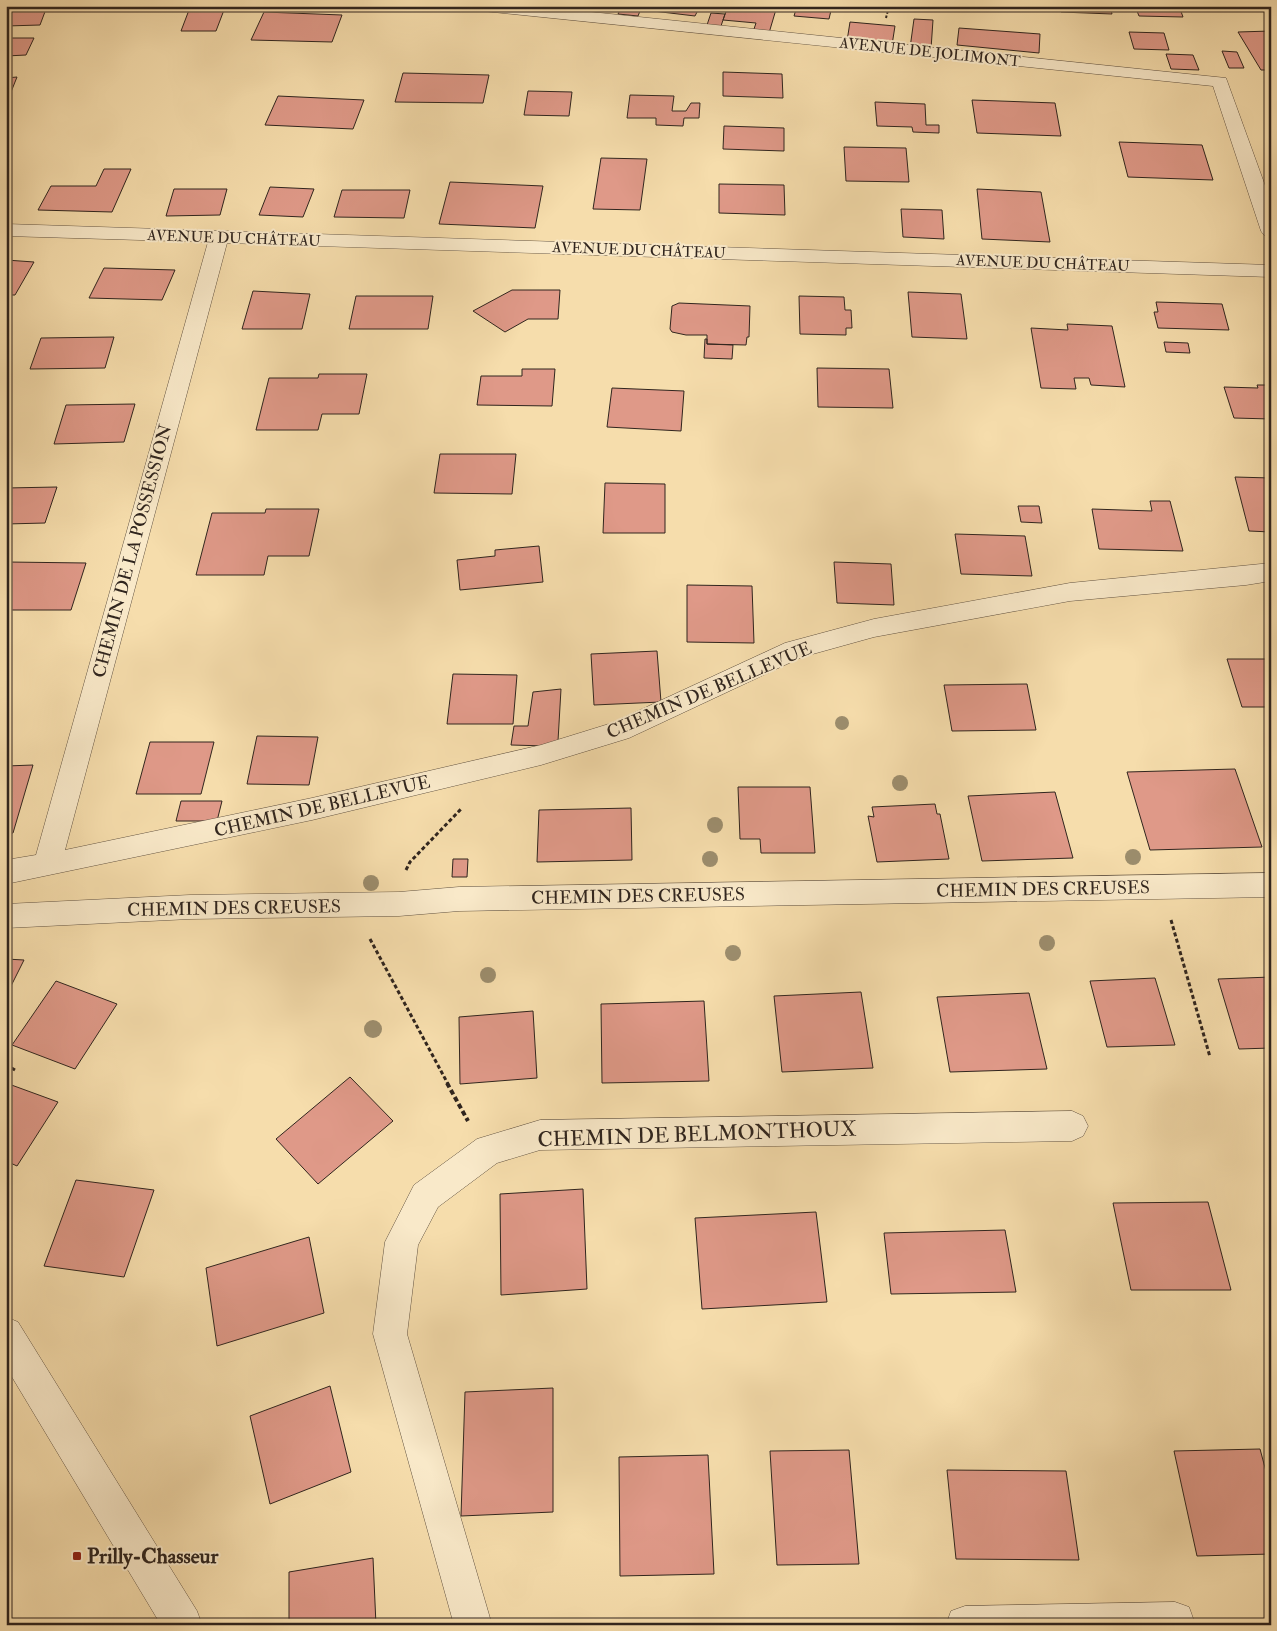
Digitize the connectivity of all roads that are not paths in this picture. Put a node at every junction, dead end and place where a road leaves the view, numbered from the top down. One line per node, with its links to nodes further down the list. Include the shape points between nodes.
1 (483, 6): 3 (street, AVENUE DE JOLIMONT, via 1220,82)
2 (6, 230): 4 (street, AVENUE DU CHÂTEAU)
3 (1271, 231)
4 (219, 237): 5 (street, AVENUE DU CHÂTEAU); 7 (street, CHEMIN DE LA POSSESSION)
5 (1271, 271)
6 (1271, 572): 7 (street, CHEMIN DE BELLEVUE, via 1070,592 874,628 794,650 620,731 541,755 312,809)
7 (48, 865): 8 (street, CHEMIN DE BELLEVUE)
8 (6, 872)
9 (1271, 884): 10 (street, CHEMIN DES CREUSES, via 459,898 399,904 190,907)
10 (6, 916)
11 (1072, 1126): 15 (street, CHEMIN DE BELMONTHOUX, via 540,1135 488,1150 426,1196 402,1242 390,1334)
12 (6, 1334): 14 (street)
13 (1175, 1621): 16 (street)
14 (183, 1625)
15 (473, 1625)
16 (965, 1625)

